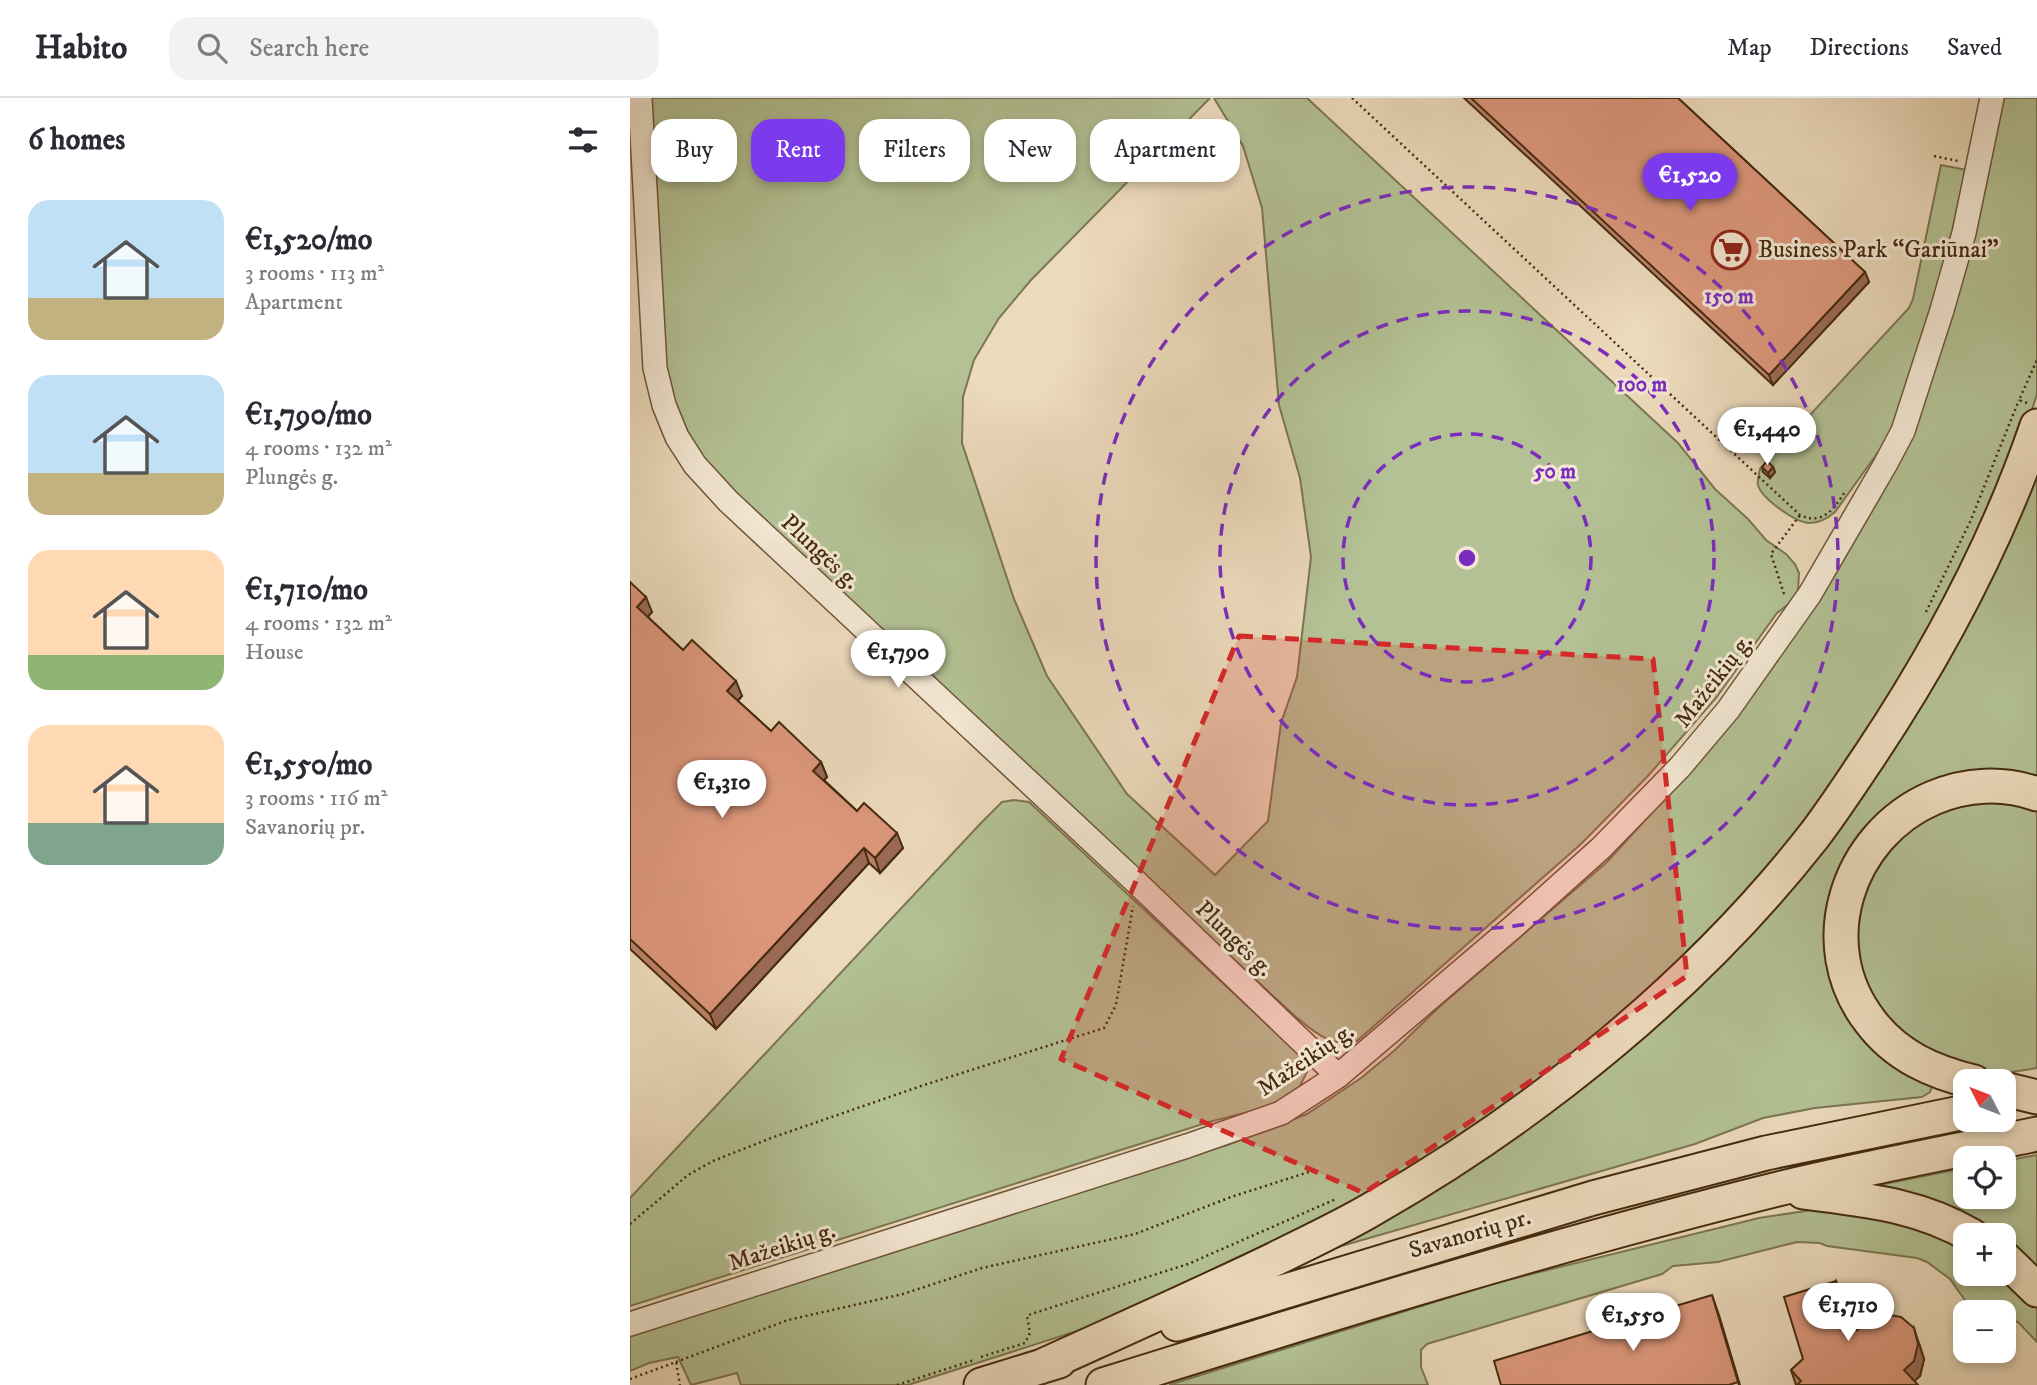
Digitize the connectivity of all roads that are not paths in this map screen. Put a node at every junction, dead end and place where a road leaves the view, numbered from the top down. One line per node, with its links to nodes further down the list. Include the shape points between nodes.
1 (640, 98): 5 (street, Plungės g., via 654,368 664,405 695,465 787,558)
2 (1992, 98): 5 (street, Mažeikių g., via 1964,233 1903,431 1832,560 1793,619 1728,710 1642,808 1513,927)
3 (2028, 410): 17 (highway, via 2003,513 1952,621 1880,740 1814,836 1776,881 1649,1010 1528,1108 1371,1210)
4 (2037, 794): 6 (highway, via 2002,787 1944,793 1909,810 1880,834 1849,885 1842,927 1853,992 1871,1023 1897,1049)
5 (1338, 1076): 16 (street, Mažeikių g., via 1281,1113 1254,1124)
6 (1953, 1076)
7 (2016, 1092): 8 (highway)
8 (2037, 1097): 9 (highway)
9 (2016, 1101)
10 (1953, 1114): 17 (highway, Savanorių pr., via 1766,1153 1593,1198)
11 (2037, 1134): 12 (highway, Savanorių pr.)
12 (1780, 1188): 13 (highway, via 1909,1208); 19 (highway, Savanorių pr., via 1482,1268)
13 (1953, 1225)
14 (2016, 1270): 15 (highway)
15 (2037, 1290)
16 (630, 1324)
17 (1040, 1367): 18 (highway, Savanorių pr.)
18 (981, 1385)
19 (1103, 1385)

